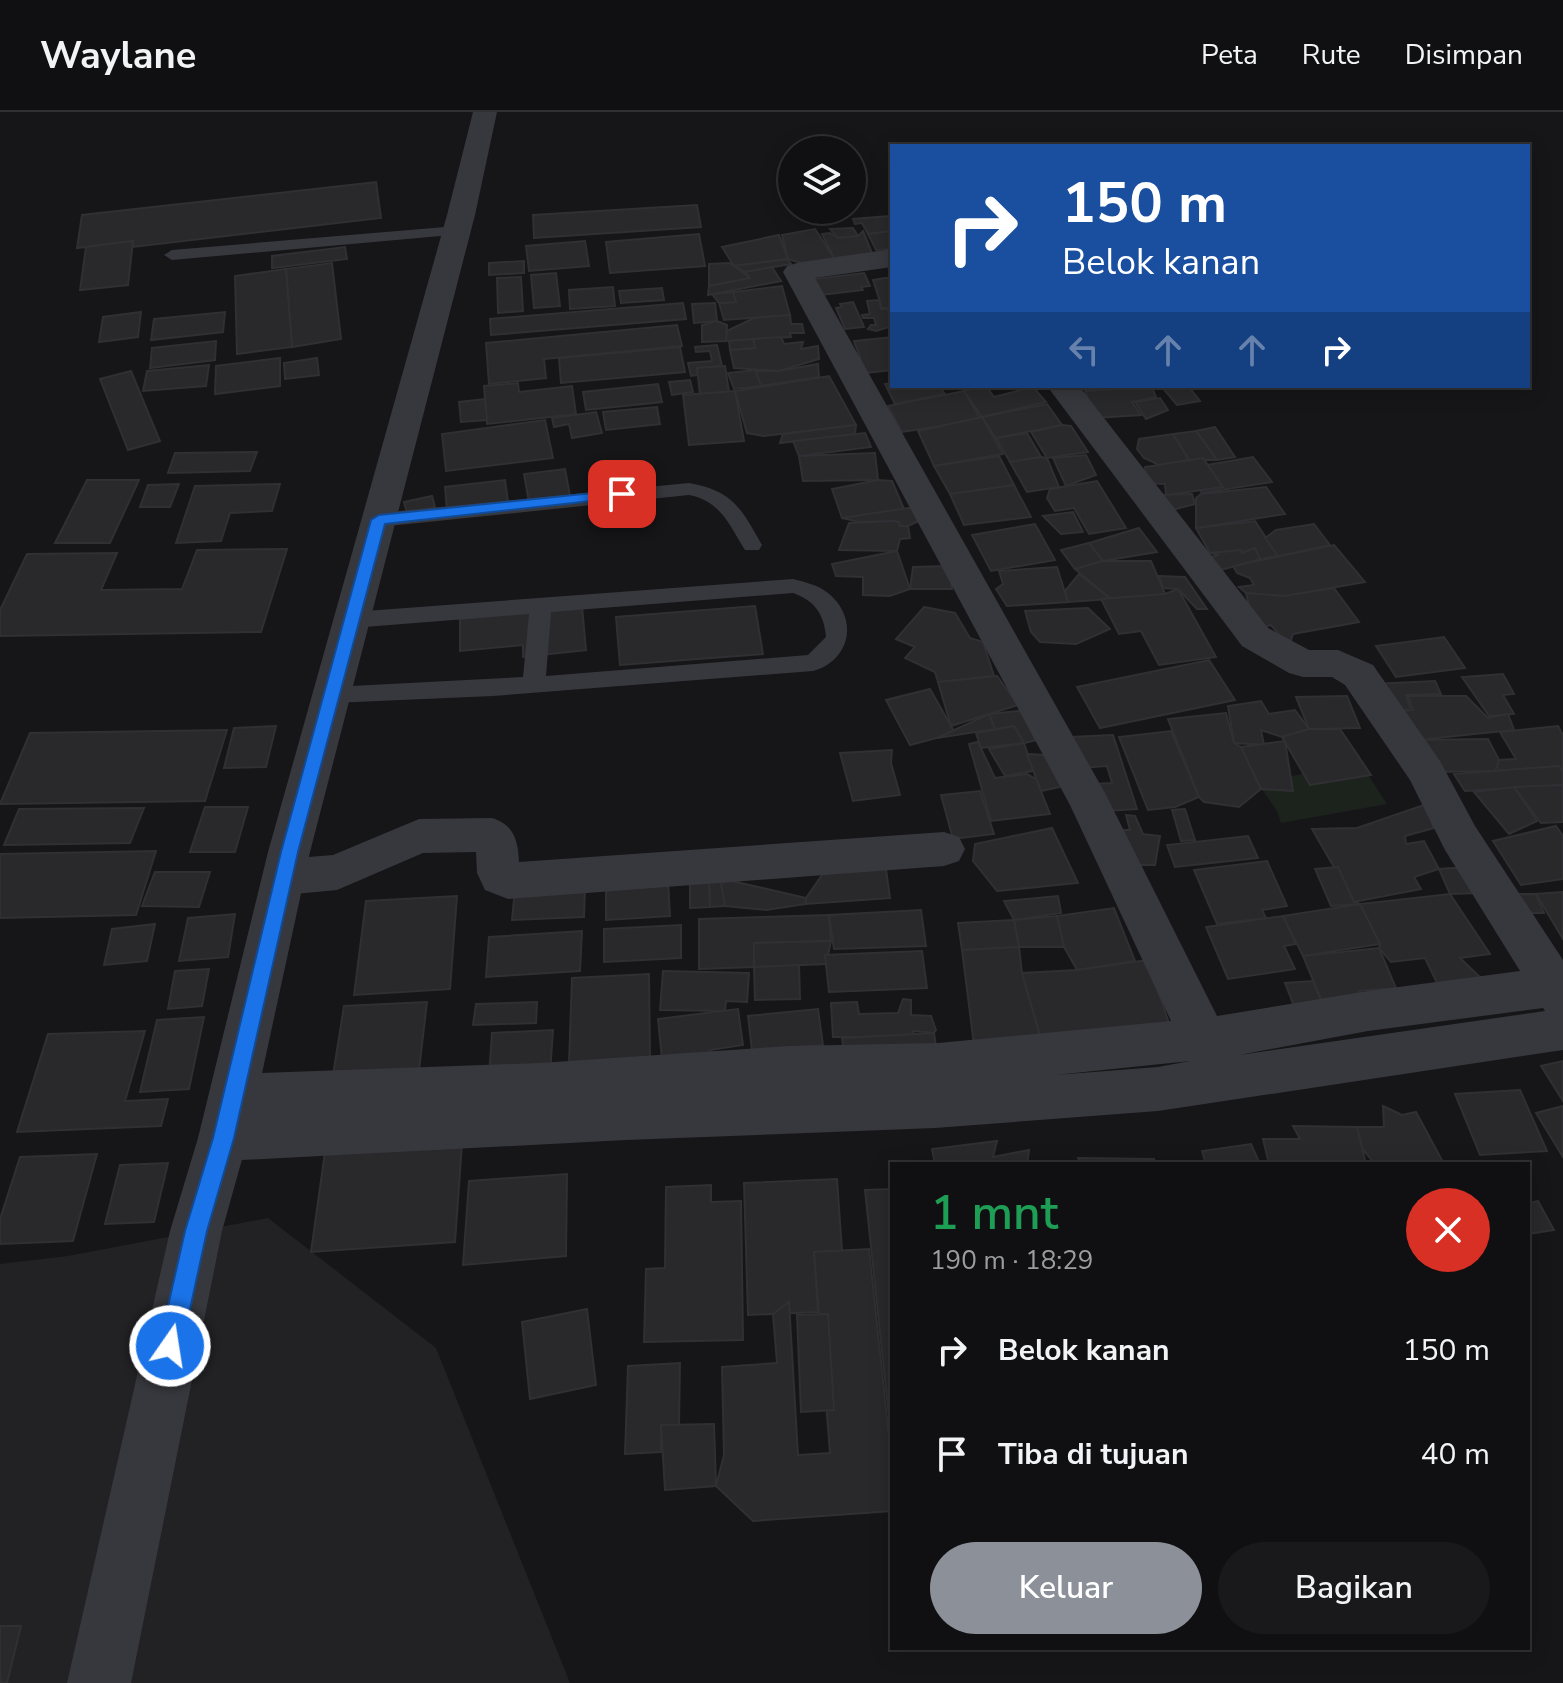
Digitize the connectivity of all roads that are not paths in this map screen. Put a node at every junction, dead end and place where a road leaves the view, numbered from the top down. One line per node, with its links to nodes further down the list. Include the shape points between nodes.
1 (485, 112): 2 (street)
2 (457, 231): 3 (lane); 6 (street)
3 (172, 255)
4 (890, 258): 15 (street, via 797,272 1090,804)
5 (1065, 388): 14 (street, via 1255,637 1303,663 1338,664 1359,675 1426,772 1460,838)
6 (379, 520): 7 (lane, via 689,489 712,492 728,503); 9 (street)
7 (752, 545)
8 (541, 605): 9 (lane); 10 (lane); 10 (lane, via 793,586 810,589 823,599 837,625 837,638 813,663)
9 (352, 620): 11 (street)
10 (534, 684): 11 (lane)
11 (332, 695): 13 (street)
12 (944, 849): 13 (street, via 508,881 497,870 492,835 459,834 419,836 337,872)
13 (284, 877): 16 (street)
14 (1561, 1000): 15 (street, via 1446,1024)
15 (1213, 1059): 16 (street, via 1158,1089 932,1086)
16 (228, 1117): 17 (street, via 196,1231)
17 (99, 1683)

